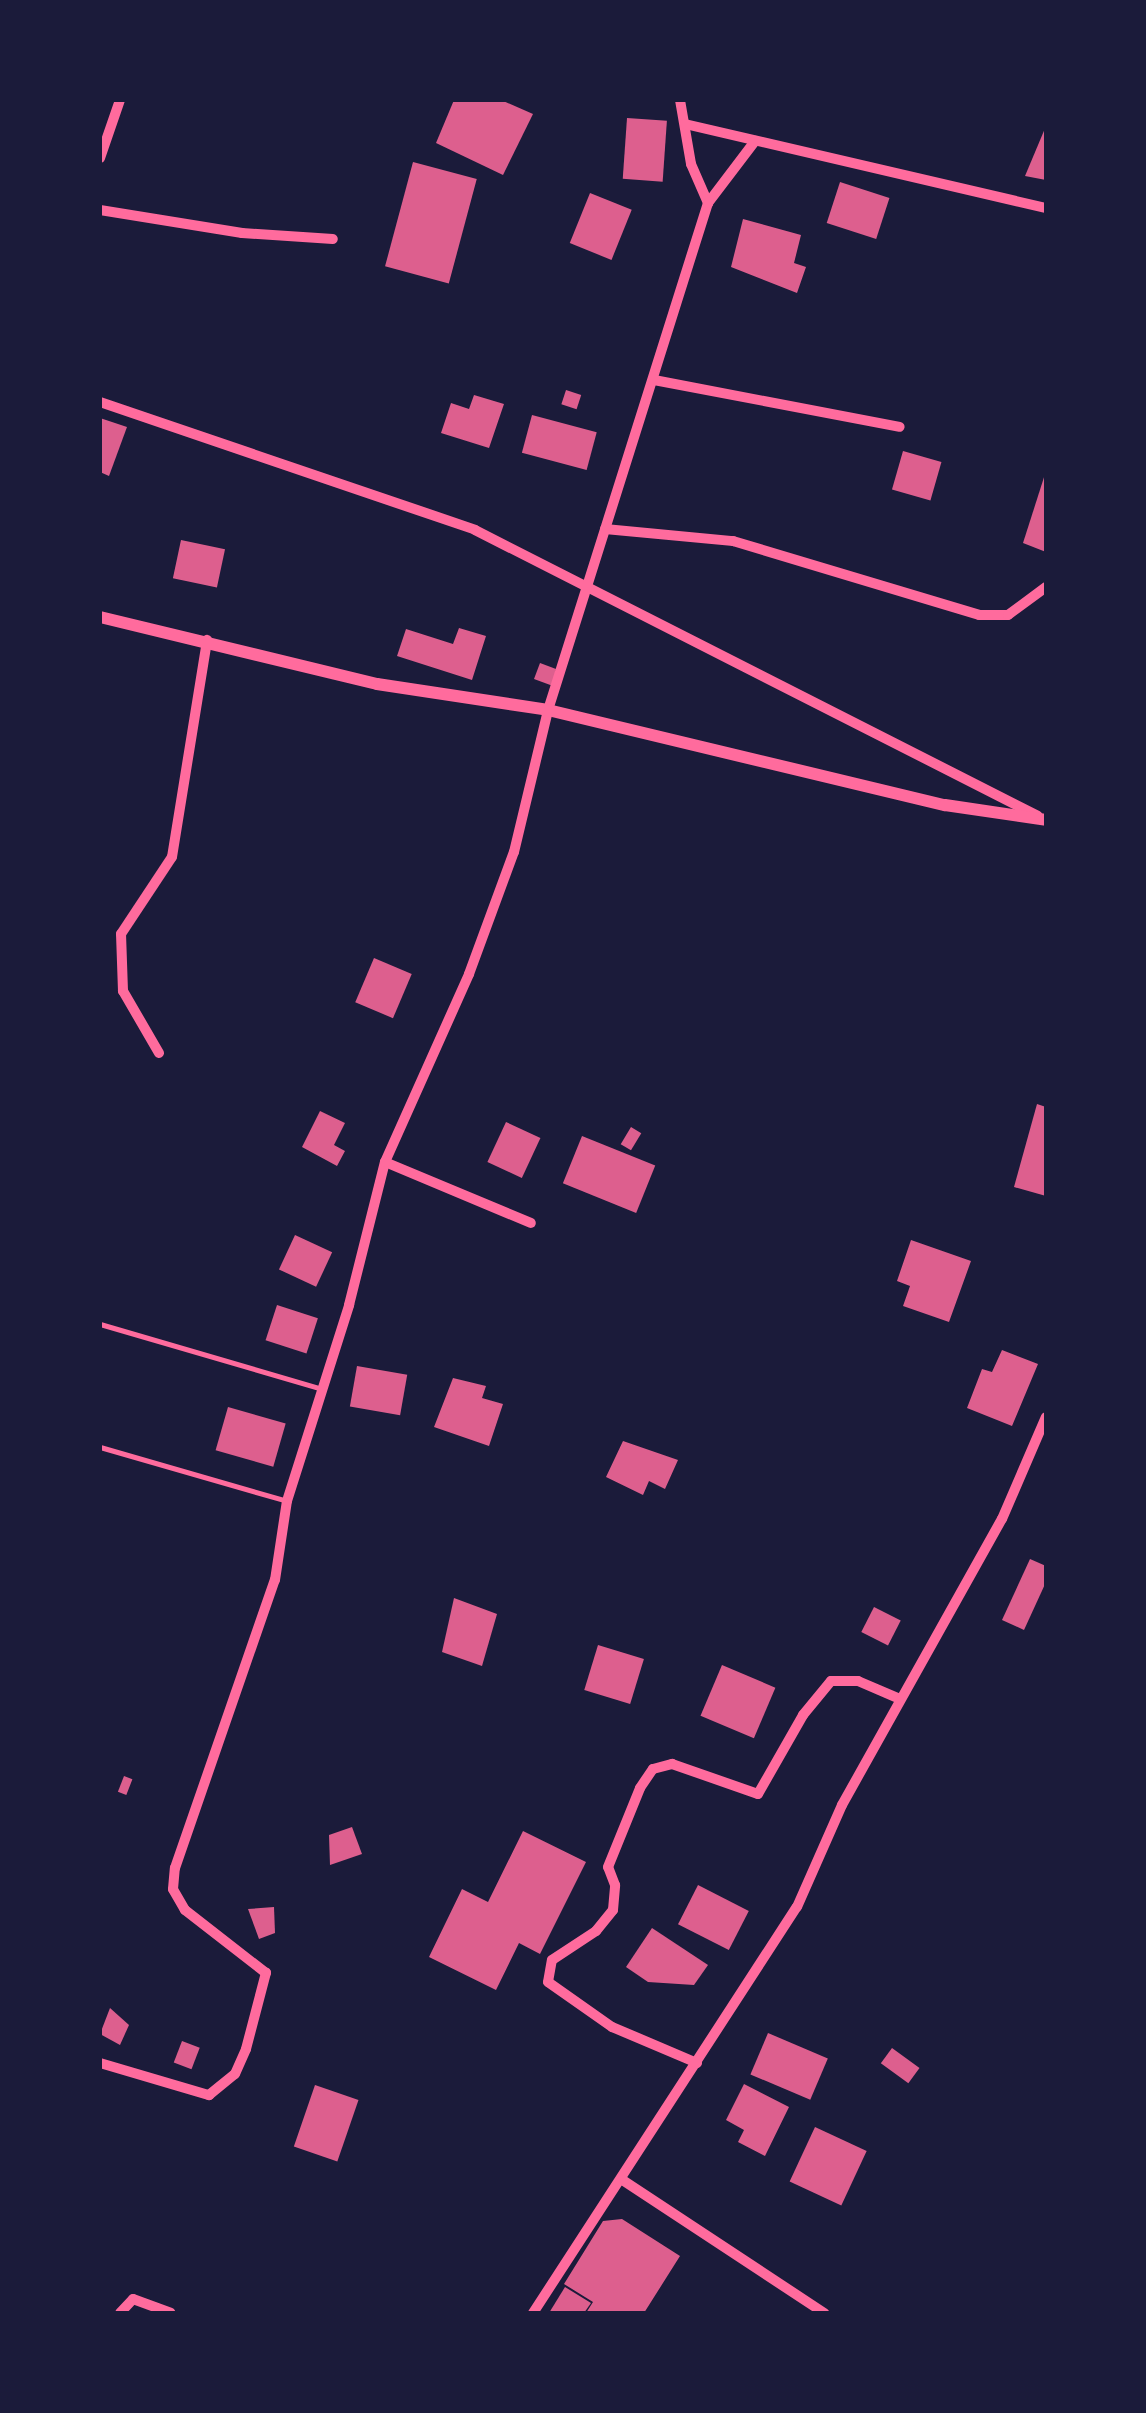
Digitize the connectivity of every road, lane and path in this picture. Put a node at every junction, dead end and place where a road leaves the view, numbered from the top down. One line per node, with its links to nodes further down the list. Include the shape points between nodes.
1 (120, 100): 5 (street)
2 (680, 100): 3 (street)
3 (684, 124): 4 (street); 6 (street)
4 (755, 142): 6 (street); 7 (street)
5 (100, 158)
6 (708, 203): 10 (street)
7 (1046, 208)
8 (100, 210): 9 (street, via 242,233)
9 (334, 239)
10 (654, 380): 12 (street); 13 (street)
11 (100, 402): 14 (street, via 393,498)
12 (900, 428)
13 (604, 529): 14 (street); 15 (street, via 733,541 978,615 1008,615)
14 (586, 586): 18 (street); 19 (street)
15 (1046, 588)
16 (100, 617): 17 (street)
17 (207, 640): 18 (street, via 377,684); 20 (street, via 172,858 121,934 123,991)
18 (548, 710): 19 (street, via 946,804); 21 (street, via 514,852)
19 (1045, 819)
20 (159, 1052)
21 (385, 1162): 22 (street); 24 (street)
22 (531, 1222)
23 (100, 1324): 24 (lane)
24 (324, 1389): 27 (street)
25 (1046, 1417): 28 (street, via 1002,1519)
26 (100, 1447): 27 (lane)
27 (287, 1501): 29 (street, via 275,1580 172,1889 185,1910 266,1973 246,2050 236,2074 209,2095)
28 (900, 1700): 30 (street, via 796,1907); 30 (street, via 858,1682 832,1681 803,1715 758,1794 672,1764 653,1769 640,1788 608,1868 616,1886 614,1910 596,1932 552,1960 548,1982 612,2027)
29 (100, 2063)
30 (696, 2063): 31 (street)
31 (624, 2181): 34 (street); 35 (street)
32 (120, 2313): 33 (street, via 133,2299)
33 (171, 2313)
34 (534, 2313)
35 (824, 2313)

